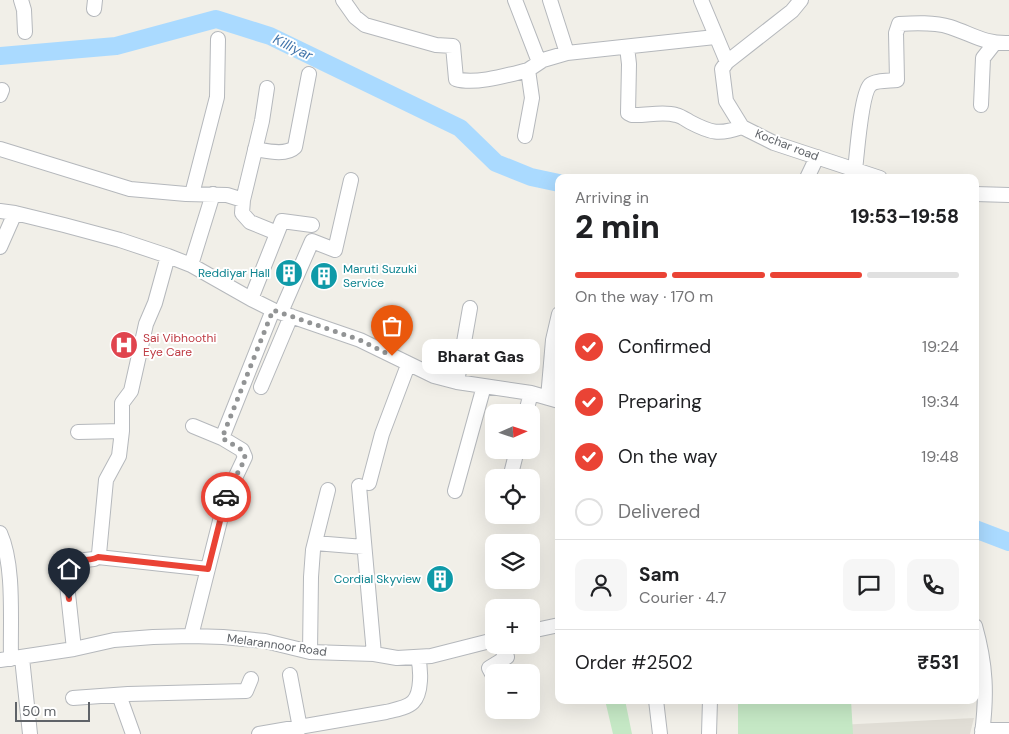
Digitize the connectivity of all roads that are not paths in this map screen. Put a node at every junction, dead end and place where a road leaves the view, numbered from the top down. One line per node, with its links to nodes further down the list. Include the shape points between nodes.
1 (21, 0): 7 (street)
2 (343, 0): 15 (street, via 355,18 365,25 436,46 453,46 456,79 474,80)
3 (515, 0): 15 (street)
4 (550, 0): 13 (street)
5 (701, 0): 8 (street)
6 (801, 0): 14 (street, via 792,11)
7 (25, 32)
8 (715, 37): 12 (street); 14 (street)
9 (218, 39): 28 (street, via 217,97)
10 (994, 44): 11 (street); 18 (street, via 983,58); 24 (street, via 948,26 899,24 896,33 897,80 875,82 866,92)
11 (1009, 44)
12 (627, 47): 13 (street); 19 (street, via 628,113 676,114 704,130 718,133)
13 (567, 53): 15 (street)
14 (727, 62): 19 (street, Kochar road, via 722,69 726,101)
15 (534, 66): 20 (street)
16 (309, 74): 22 (street, via 295,147 284,152)
17 (268, 88): 22 (street)
18 (981, 105)
19 (742, 127): 23 (street, Kochar road)
20 (525, 136)
21 (0, 149): 28 (street, via 130,189)
22 (255, 149): 32 (street)
23 (817, 157): 24 (street, Kochar road); 25 (street)
24 (855, 170): 26 (street, Kochar road)
25 (809, 174)
26 (868, 174)
27 (351, 180): 42 (street, via 336,250 312,241)
28 (192, 194): 29 (street)
29 (213, 194): 32 (street); 39 (street)
30 (1009, 195): 31 (street)
31 (979, 199)
32 (243, 200): 36 (street, via 244,218)
33 (0, 211): 34 (street)
34 (15, 213): 37 (street); 38 (street)
35 (312, 225): 36 (street, via 282,221)
36 (277, 233): 40 (street)
37 (0, 247)
38 (168, 256): 39 (street); 52 (street, via 146,324 131,391 122,403)
39 (191, 265): 40 (street)
40 (251, 299): 42 (street)
41 (470, 308): 45 (street)
42 (282, 313): 44 (street, via 360,340); 47 (street); 54 (street)
43 (555, 330): 49 (street)
44 (408, 364): 45 (street); 59 (street, via 364,485)
45 (457, 382): 46 (street)
46 (484, 386): 48 (street); 56 (street)
47 (261, 387)
48 (531, 394): 49 (street); 50 (street)
49 (554, 399)
50 (528, 404)
51 (193, 426): 54 (street)
52 (122, 430): 53 (street); 60 (street, via 119,456 106,480)
53 (78, 432)
54 (222, 438): 61 (street, via 242,450 245,457 228,489)
55 (328, 490): 58 (street)
56 (455, 491)
57 (0, 533): 72 (street, via 9,569)
58 (315, 542): 59 (street); 68 (street)
59 (364, 547): 69 (street)
60 (98, 557): 61 (street); 67 (street, via 67,562 65,566)
61 (208, 569): 64 (street)
62 (555, 626): 63 (street)
63 (540, 629)
64 (191, 636): 67 (street, Melarannoor Road, via 114,640); 68 (street, Melarannoor Road, via 264,641)
65 (485, 642): 71 (street, Melarannoor Road)
66 (979, 642): 82 (street, via 984,663 986,702)
67 (74, 649): 72 (street, Melarannoor Road)
68 (310, 652): 69 (street, Melarannoor Road)
69 (374, 654): 71 (street, Melarannoor Road)
70 (505, 654): 73 (street, via 507,658)
71 (418, 658): 80 (street, via 418,693 413,702 386,712)
72 (11, 659): 83 (street)
73 (496, 664)
74 (290, 675): 80 (street)
75 (251, 679): 76 (street, via 246,691)
76 (119, 695): 77 (street); 84 (street)
77 (73, 698)
78 (656, 704): 86 (street)
79 (710, 704): 87 (street)
80 (300, 728): 85 (street)
81 (1009, 730): 82 (street)
82 (982, 732)
83 (30, 734)
84 (133, 734)
85 (259, 734)
86 (660, 734)
87 (710, 734)

